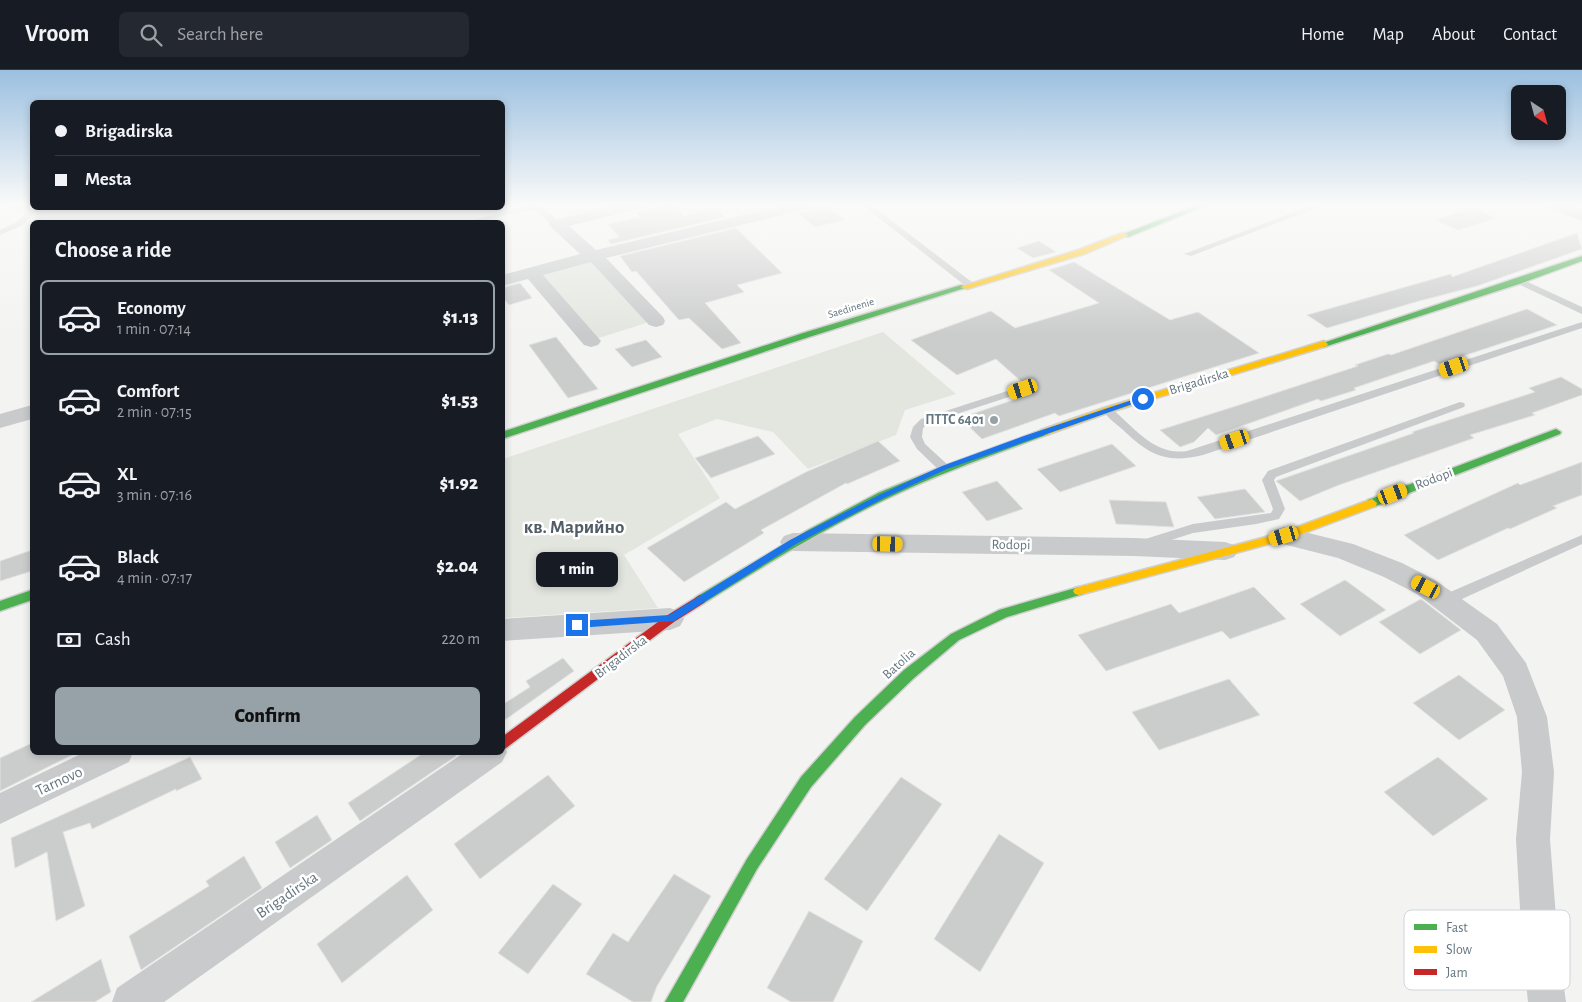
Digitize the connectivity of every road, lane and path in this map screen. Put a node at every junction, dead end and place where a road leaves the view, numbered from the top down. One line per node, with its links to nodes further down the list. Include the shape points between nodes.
1 (583, 247): 7 (street)
2 (628, 247): 7 (street)
3 (922, 247): 12 (lane)
4 (1093, 247): 12 (street, Saedinenie)
5 (1206, 247): 6 (lane)
6 (1188, 254)
7 (593, 256): 9 (street); 14 (street)
8 (1582, 258): 11 (street, Brigadirska)
9 (532, 273): 10 (street); 16 (street)
10 (505, 281)
11 (1519, 281): 13 (lane); 19 (street, Brigadirska)
12 (970, 285): 23 (street, Saedinenie, via 787,341)
13 (1582, 311)
14 (656, 321)
15 (1582, 325): 19 (lane, via 1185,455 1169,456 1156,451)
16 (591, 341)
17 (1023, 389): 24 (lane, via 925,421 918,427 916,437 921,446)
18 (1460, 405): 28 (lane, via 1272,474 1268,480 1279,509 1275,516 1168,534)
19 (1106, 410): 24 (street, Brigadirska)
20 (30, 413): 21 (street)
21 (0, 421)
22 (1556, 432): 25 (street, Rodopi)
23 (505, 435)
24 (944, 468): 27 (street, Brigadirska, via 881,496)
25 (1284, 536): 29 (street, Batolia); 31 (street, via 1344,550 1393,570)
26 (1582, 539): 31 (lane)
27 (793, 542): 28 (street, Rodopi); 33 (street, Brigadirska)
28 (1134, 547): 29 (street, Rodopi)
29 (1229, 552): 41 (street, Batolia, via 1003,613 955,637 908,674 860,721 806,782 752,864)
30 (30, 596): 32 (street)
31 (1446, 600): 39 (street, via 1487,632 1516,670 1532,717 1538,772 1533,839)
32 (0, 606)
33 (670, 619): 34 (street); 35 (street, Brigadirska)
34 (505, 630)
35 (505, 743)
36 (112, 755): 38 (street, Tarnovo)
37 (487, 755): 40 (street, Brigadirska)
38 (0, 809)
39 (1538, 910)
40 (131, 1002)
41 (674, 1002)

